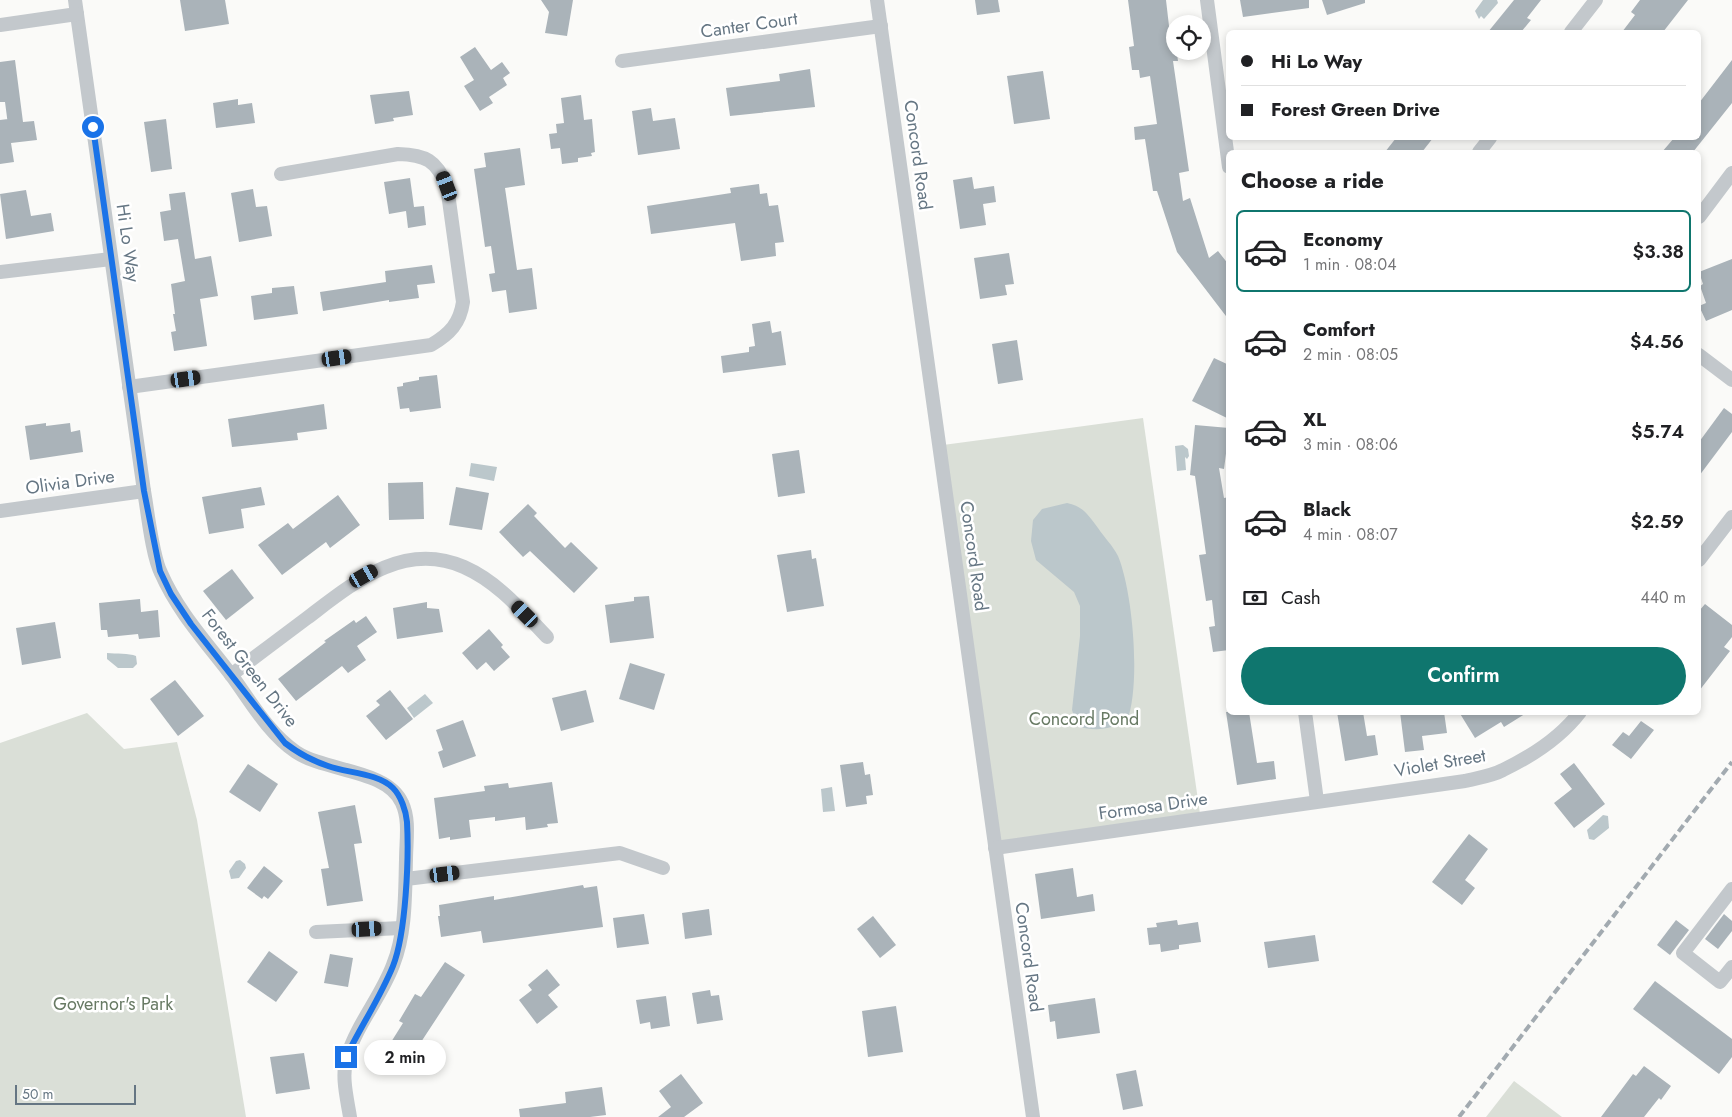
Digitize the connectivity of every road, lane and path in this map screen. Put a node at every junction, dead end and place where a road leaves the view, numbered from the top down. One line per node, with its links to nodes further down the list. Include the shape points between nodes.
1 (877, 0): 6 (street, Concord Road)
2 (1206, 0): 10 (street)
3 (1596, 0): 7 (street)
4 (76, 7): 5 (street); 15 (street, Hi Lo Way)
5 (0, 25)
6 (881, 26): 8 (street, Canter Court); 29 (street, Concord Road)
7 (1573, 30)
8 (622, 61)
9 (1488, 140): 11 (street)
10 (1227, 150)
11 (1481, 150)
12 (1732, 173): 14 (street)
13 (281, 174): 19 (street, via 398,154 414,154 430,160 441,171 447,186 463,302 456,326 432,345)
14 (1701, 214)
15 (111, 259): 16 (street); 19 (street, Hi Lo Way)
16 (0, 272)
17 (1701, 357): 18 (street)
18 (1732, 380)
19 (130, 387): 20 (street, Hi Lo Way)
20 (144, 491): 21 (street, Olivia Drive); 25 (street, Forest Green Drive, via 160,571 191,624)
21 (0, 511)
22 (1732, 517): 23 (street)
23 (1701, 557)
24 (547, 637): 25 (street, via 502,591 463,567 446,561 423,559 396,562 352,584)
25 (231, 675): 31 (street, Forest Green Drive, via 269,726 296,752 327,766 377,779 392,788 402,803 407,821)
26 (1306, 715): 28 (street)
27 (1578, 715): 28 (street, Violet Street, via 1536,751 1502,771 1465,781)
28 (1317, 801): 29 (street, Formosa Drive)
29 (995, 848): 37 (street, Concord Road)
30 (663, 868): 31 (street, via 620,853)
31 (406, 879): 33 (street, Forest Green Drive)
32 (1732, 889): 35 (street, via 1684,953 1720,982)
33 (402, 928): 34 (street); 36 (street, Forest Green Drive, via 394,964 346,1057)
34 (316, 932)
35 (1732, 967)
36 (350, 1117)
37 (1033, 1117)

